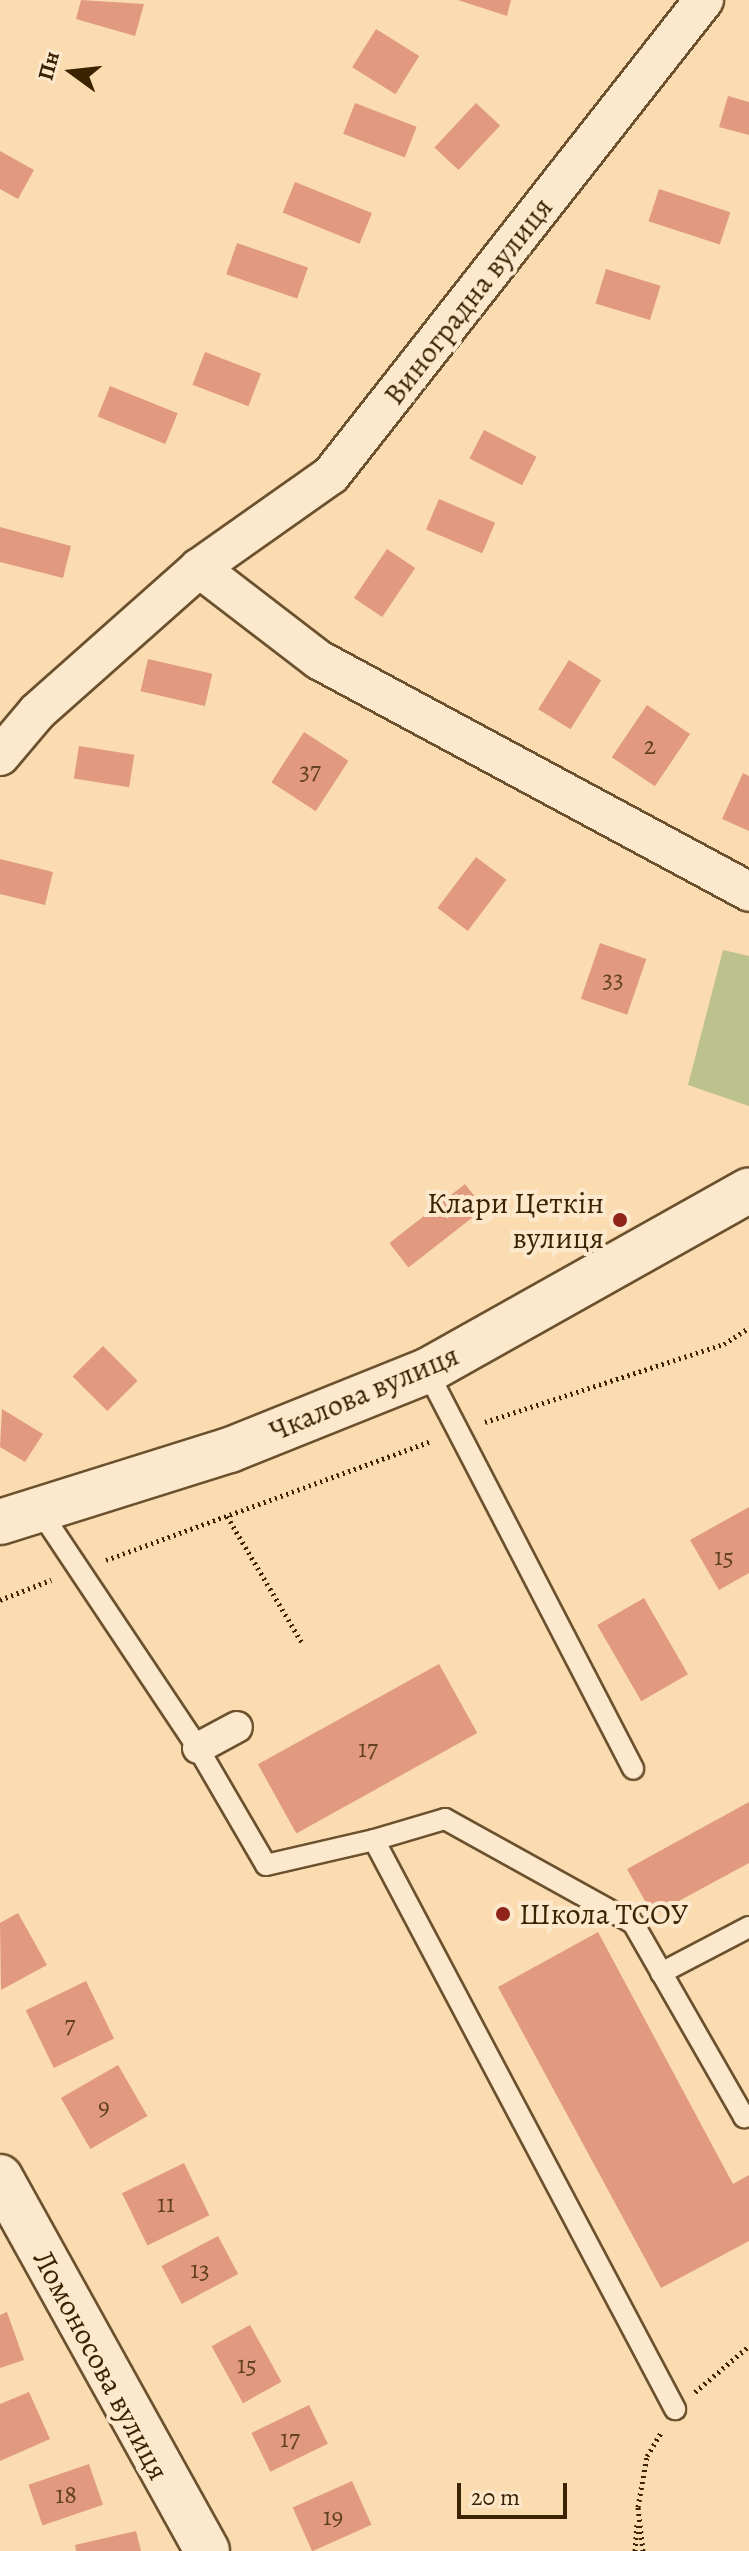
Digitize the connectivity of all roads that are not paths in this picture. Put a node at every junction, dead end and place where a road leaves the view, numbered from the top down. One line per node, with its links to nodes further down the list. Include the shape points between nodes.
1 (704, 0): 2 (street, Виноградна вулиця, via 331,475)
2 (199, 568): 3 (street, Виноградна вулиця, via 37,712); 4 (street, via 319,660)
3 (0, 756)
4 (749, 892)
5 (749, 1190): 6 (main road, Чкалова вулиця)
6 (427, 1371): 7 (main road, Чкалова вулиця, via 230,1450); 10 (lane)
7 (19, 1515): 9 (lane, via 79,1569)
8 (237, 1727): 9 (street)
9 (198, 1748): 11 (lane, via 266,1865)
10 (633, 1769)
11 (374, 1840): 13 (lane, via 445,1819 633,1923); 16 (lane)
12 (749, 1927): 13 (lane)
13 (661, 1973): 14 (lane, via 744,2117)
14 (749, 2115)
15 (0, 2177): 17 (main road, Ломоносова вулиця)
16 (675, 2409)
17 (207, 2551)

